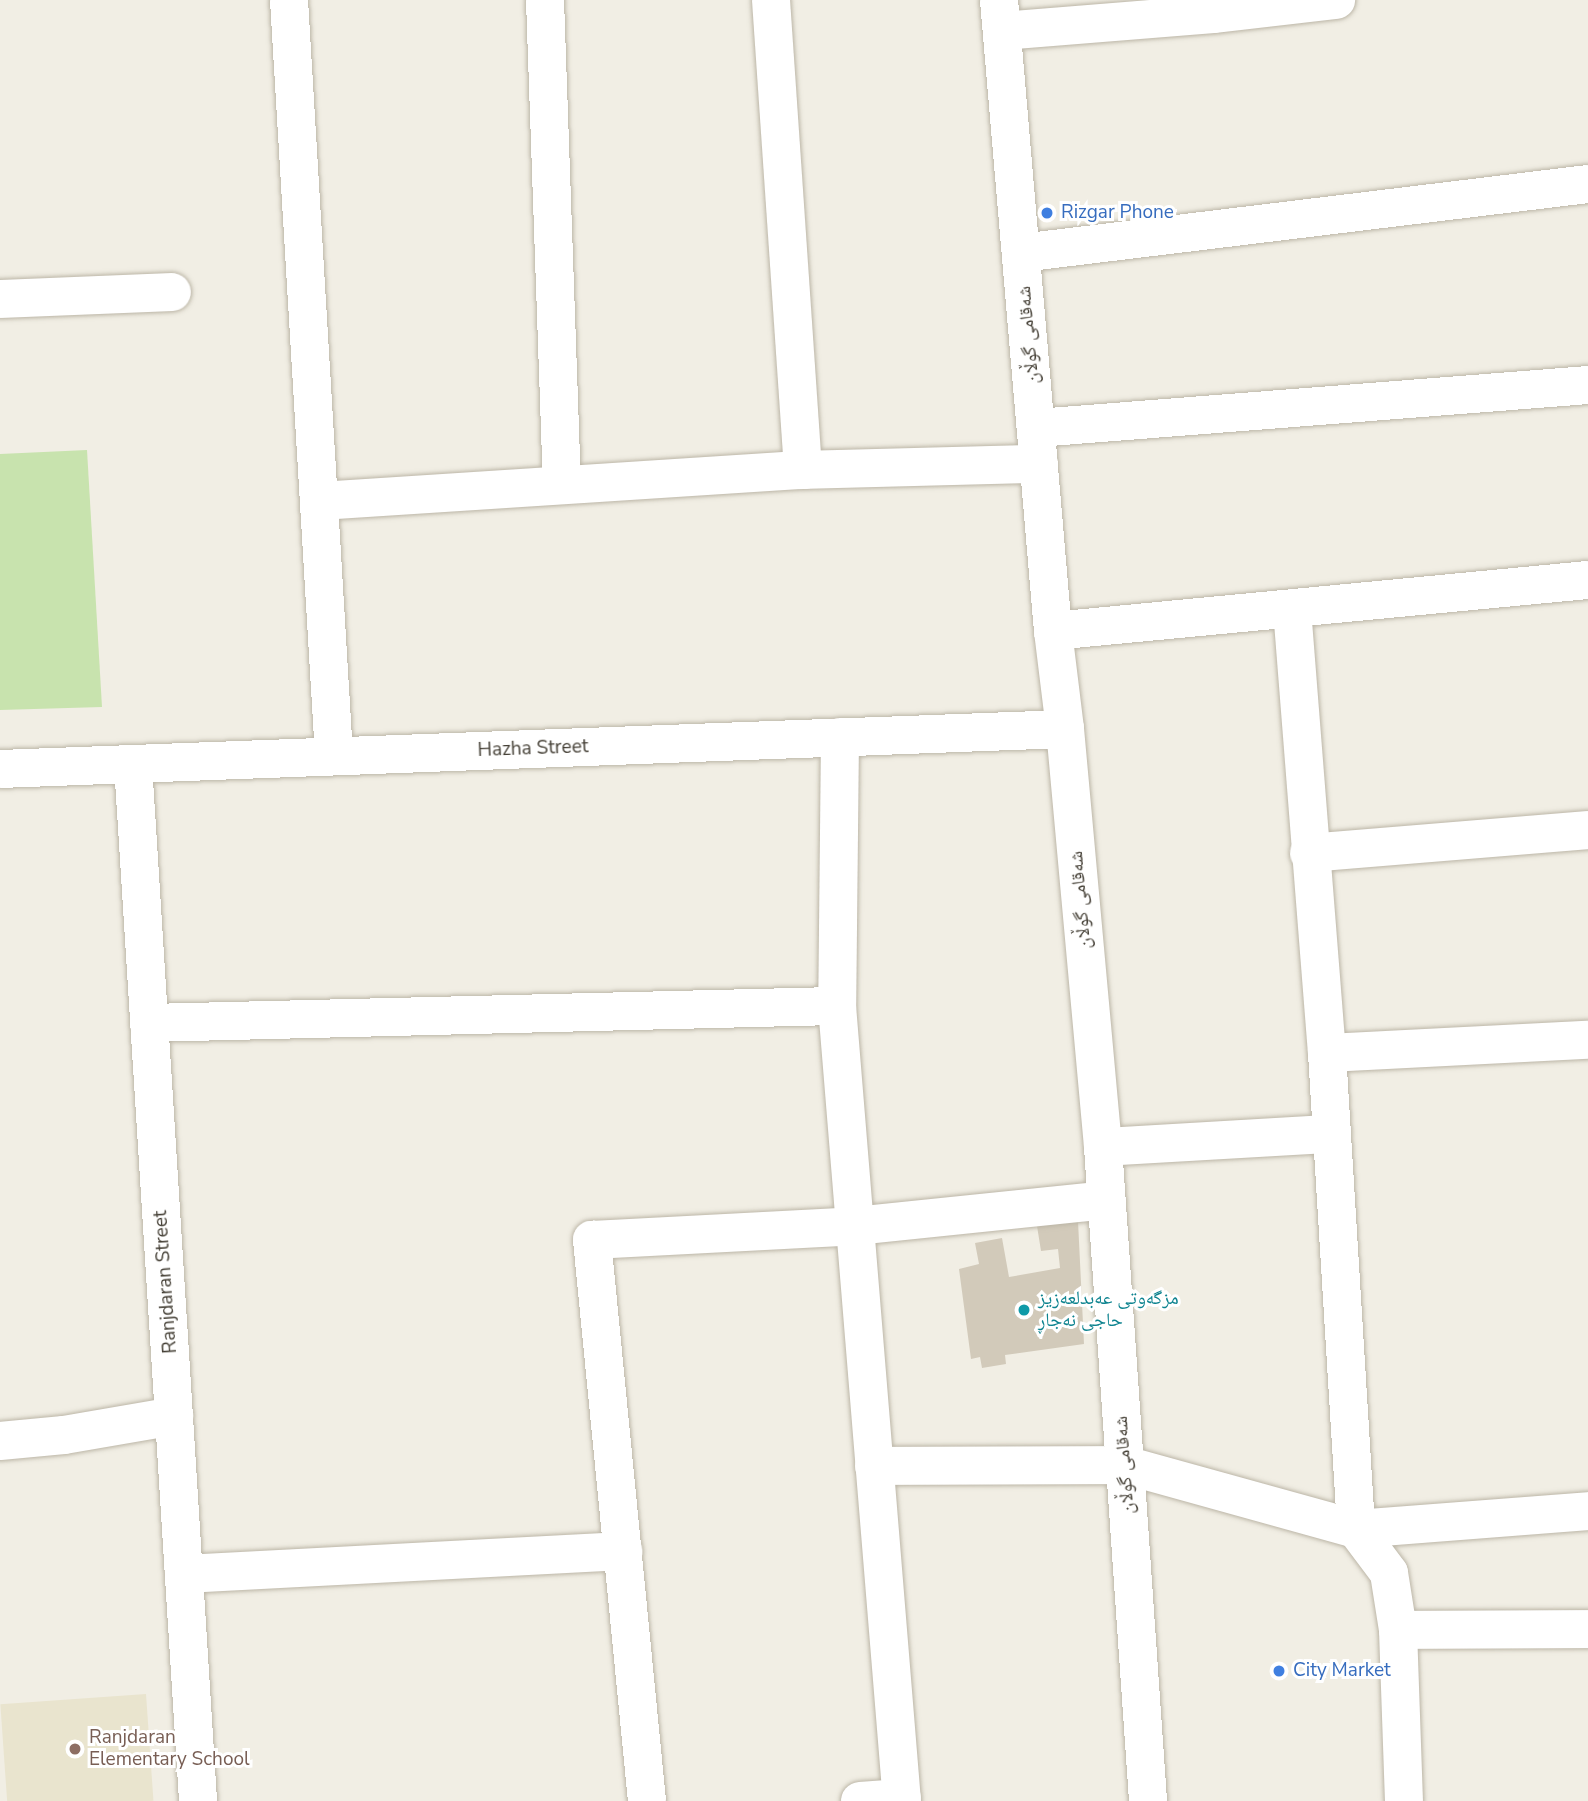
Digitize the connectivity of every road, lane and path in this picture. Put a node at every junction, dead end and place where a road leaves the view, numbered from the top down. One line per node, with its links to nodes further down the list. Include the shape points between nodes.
1 (289, 0): 15 (street)
2 (545, 0): 14 (street)
3 (771, 0): 13 (street)
4 (1336, 0): 5 (street)
5 (1212, 7): 6 (street)
6 (1001, 15): 8 (street, شەقامی گوڵان)
7 (1588, 184): 8 (street)
8 (1021, 253): 12 (street, شەقامی گوڵان)
9 (172, 292): 10 (street)
10 (0, 299)
11 (1588, 385): 12 (street)
12 (1038, 446): 13 (street); 18 (street, شەقامی گوڵان)
13 (803, 470): 14 (street)
14 (562, 485): 15 (street)
15 (320, 501): 21 (street)
16 (1588, 580): 17 (street)
17 (1292, 609): 18 (street); 25 (street)
18 (1053, 631): 19 (street, شەقامی گوڵان)
19 (1065, 729): 20 (street, Hazha Street); 31 (street, شەقامی گوڵان)
20 (840, 737): 21 (street, Hazha Street); 26 (street)
21 (334, 756): 22 (street, Hazha Street)
22 (133, 764): 23 (street, Hazha Street); 27 (street, Ranjdaran Street)
23 (0, 769)
24 (1588, 831): 25 (street)
25 (1310, 853): 29 (street)
26 (836, 1006): 27 (street); 33 (street)
27 (149, 1023): 34 (street, Ranjdaran Street)
28 (1588, 1040): 29 (street)
29 (1327, 1053): 30 (street)
30 (1331, 1134): 31 (street); 39 (street)
31 (1103, 1147): 32 (street, شەقامی گوڵان)
32 (1105, 1200): 33 (street); 36 (street, شەقامی گوڵان)
33 (855, 1226): 37 (street); 40 (street, via 592,1240)
34 (174, 1416): 35 (street, via 64,1436); 41 (street, Ranjdaran Street)
35 (0, 1441)
36 (1125, 1465): 37 (street); 39 (street); 48 (street, شەقامی گوڵان)
37 (874, 1466): 44 (street)
38 (1588, 1511): 39 (street)
39 (1356, 1530): 42 (street, via 1389,1573)
40 (623, 1551): 41 (street); 46 (street)
41 (184, 1574): 45 (street, Ranjdaran Street)
42 (1398, 1629): 43 (street); 49 (street)
43 (1588, 1629)
44 (902, 1800): 47 (street)
45 (198, 1801)
46 (647, 1801)
47 (860, 1801)
48 (1147, 1801)
49 (1404, 1801)

